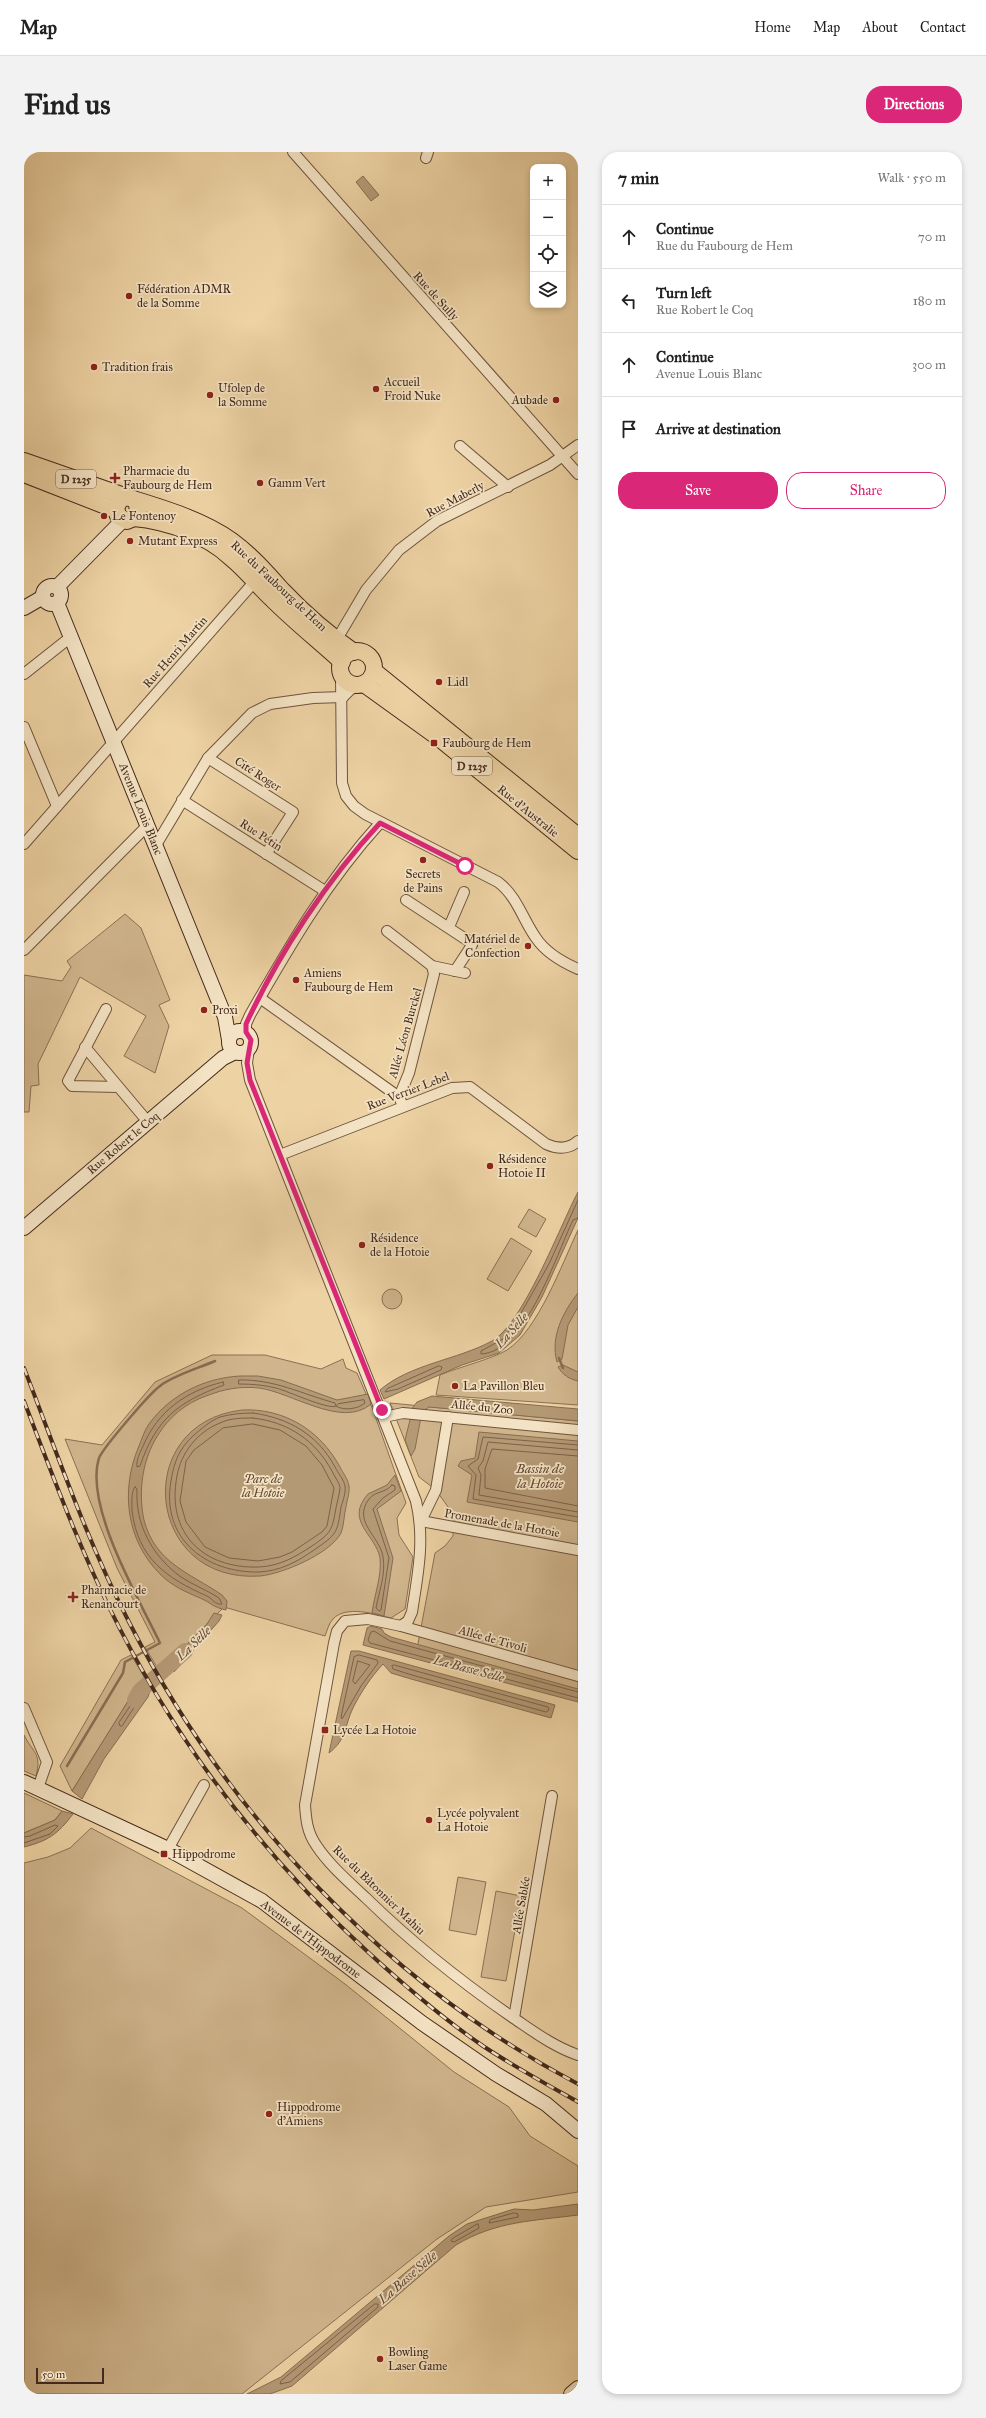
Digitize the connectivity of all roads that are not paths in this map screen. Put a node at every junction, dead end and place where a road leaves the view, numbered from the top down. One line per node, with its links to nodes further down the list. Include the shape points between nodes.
1 (293, 152): 4 (street, Rue de Sully)
2 (578, 445): 4 (street, Rue Maberly)
3 (460, 446): 8 (street)
4 (562, 456): 7 (street, Rue de Sully); 8 (street, Rue Maberly, via 550,465)
5 (24, 461): 9 (main road, D 1235)
6 (24, 474): 10 (main road, D 1235)
7 (578, 474)
8 (504, 488): 17 (street, Rue Maberly, via 437,521 399,550 366,590)
9 (131, 498): 10 (main road, via 139,510); 17 (main road, Rue du Faubourg de Hem / D 1235, via 213,530 231,540)
10 (125, 516): 11 (main road, Rue du Faubourg de Hem / D 1235, via 149,520 209,542 230,557); 12 (main road)
11 (255, 581): 19 (main road, Rue du Faubourg de Hem / D 1235); 25 (street, Rue Henri Martin)
12 (57, 587): 13 (main road, via 47,586); 14 (main road, via 61,594)
13 (43, 597): 14 (main road, via 47,603); 15 (main road)
14 (57, 602): 16 (main road, Avenue Louis Blanc)
15 (24, 608)
16 (72, 636): 21 (street); 25 (main road, Avenue Louis Blanc)
17 (337, 639): 18 (main road, Rue du Faubourg de Hem / D 1235)
18 (354, 652): 19 (main road, via 344,657); 20 (main road, via 368,655 373,662)
19 (341, 667): 22 (main road, via 348,682); 23 (street)
20 (374, 671): 22 (main road, via 372,676); 33 (main road, Rue d'Australie / D 1235)
21 (24, 674)
22 (361, 684): 23 (street); 36 (main road, Rue d'Australie / D 1235, via 439,738)
23 (343, 697): 28 (street, via 314,698 259,708); 31 (street, via 344,791 354,806)
24 (24, 727): 26 (street)
25 (114, 741): 30 (street, Rue Henri Martin); 32 (main road, Avenue Louis Blanc)
26 (31, 744): 27 (street); 30 (street)
27 (24, 752)
28 (208, 758): 29 (street); 37 (street, Cité Roger, via 293,812)
29 (182, 800): 35 (street); 37 (street, Rue Pétin)
30 (58, 806): 34 (street, Rue Henri Martin)
31 (380, 823): 38 (street); 45 (street, via 498,882 507,889 545,949)
32 (148, 825): 35 (main road, Avenue Louis Blanc); 43 (street)
33 (578, 836)
34 (24, 844)
35 (156, 844): 51 (main road, Avenue Louis Blanc)
36 (578, 851)
37 (266, 854): 38 (street, Rue Pétin)
38 (325, 891): 48 (street, via 297,932)
39 (464, 892): 41 (street)
40 (406, 900): 41 (street)
41 (449, 927): 46 (street, via 472,945)
42 (387, 931): 44 (street)
43 (24, 950)
44 (432, 966): 46 (street); 53 (street, Allée Léon Burckel, via 433,982)
45 (578, 969)
46 (454, 971): 47 (street)
47 (465, 973)
48 (260, 998): 51 (street); 53 (street)
49 (106, 1009): 50 (street)
50 (85, 1047): 52 (street); 52 (street, via 68,1081 70,1084)
51 (237, 1047): 54 (main road, Rue Robert le Coq); 56 (street, Avenue Louis Blanc)
52 (118, 1087): 54 (street)
53 (401, 1102): 55 (street, Rue Verrier Lebel, via 452,1088 470,1087 546,1144 559,1148); 56 (street, Rue Verrier Lebel)
54 (148, 1122): 57 (main road, Rue Robert le Coq)
55 (578, 1141)
56 (280, 1155): 58 (street, Avenue Louis Blanc)
57 (24, 1228)
58 (384, 1417): 59 (street, Allée du Zoo, via 403,1413); 61 (street, Avenue Louis Blanc, via 410,1483)
59 (448, 1417): 60 (street, Allée du Zoo); 61 (street, via 436,1490)
60 (578, 1430)
61 (421, 1521): 62 (street, Promenade de la Hotoie); 64 (street, Avenue Louis Blanc, via 420,1556 412,1612 408,1621)
62 (578, 1550)
63 (345, 1621): 64 (street, Allée de Tivoli, via 368,1619); 72 (street, Rue du Bâtonnier Mahiu, via 337,1631 334,1643 311,1760 305,1804 310,1834 332,1865 408,1937)
64 (401, 1626): 65 (street, Allée de Tivoli)
65 (578, 1676)
66 (24, 1708): 69 (street, via 47,1762)
67 (24, 1782): 69 (main road, Avenue de l'Hippodrome)
68 (204, 1785): 71 (street)
69 (38, 1788): 71 (main road, Avenue de l'Hippodrome)
70 (552, 1796): 72 (street, Allée Sablée)
71 (168, 1849): 74 (main road, Avenue de l'Hippodrome, via 262,1901 422,2022 496,2074 546,2104)
72 (514, 2018): 73 (street, Rue du Bâtonnier Mahiu)
73 (578, 2055)
74 (578, 2131)
75 (578, 2388): 76 (main road)
76 (571, 2394)

